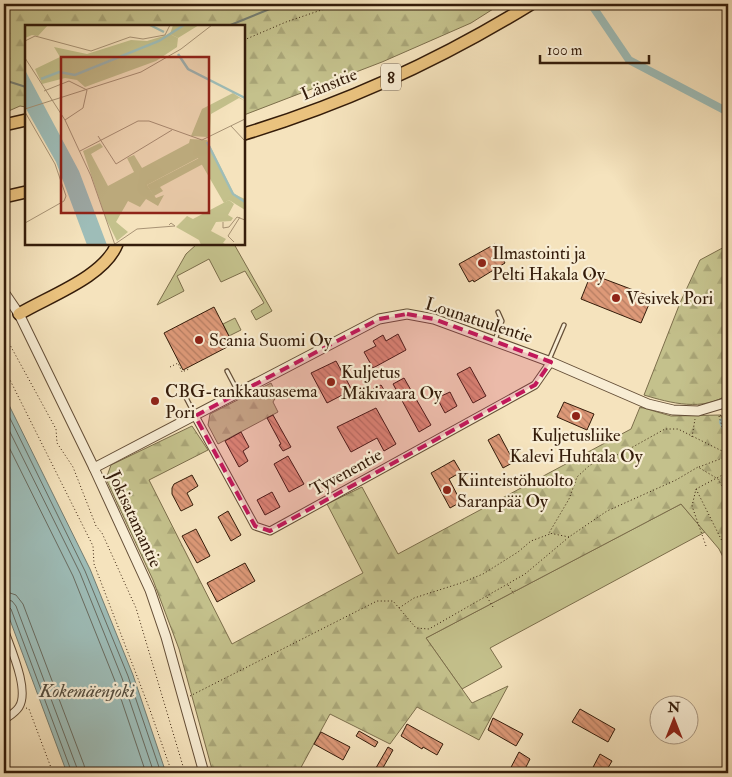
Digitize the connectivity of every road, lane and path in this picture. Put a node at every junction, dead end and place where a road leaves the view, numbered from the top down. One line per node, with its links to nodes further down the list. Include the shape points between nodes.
1 (339, 4): 3 (path)
2 (531, 4): 6 (highway, Länsitie / 8, via 455,48 396,75 335,102)
3 (245, 40)
4 (25, 120): 5 (highway)
5 (4, 125)
6 (245, 134)
7 (21, 193): 8 (highway)
8 (4, 197)
9 (116, 245): 12 (highway, via 100,268)
10 (4, 292): 12 (street, Jokisatamantie)
11 (498, 312): 15 (lane, via 502,321)
12 (19, 314): 31 (street, Jokisatamantie)
13 (564, 325): 16 (lane)
14 (4, 334): 51 (path, via 56,430 57,443 73,467 96,526 136,608)
15 (495, 341): 16 (street, Lounatuulentie); 22 (street, Lounatuulentie, via 434,319 407,314 379,319)
16 (550, 361): 24 (street, Lounatuulentie, via 648,404); 25 (street, Tyvenentie, via 535,385 270,531 255,526)
17 (170, 367): 19 (path, via 178,363 182,372)
18 (4, 368): 50 (path, via 93,546 94,564)
19 (189, 369)
20 (227, 371): 22 (lane)
21 (183, 392): 25 (lane)
22 (239, 393): 25 (street, Lounatuulentie)
23 (728, 402): 24 (street, Lounatuulentie)
24 (694, 411): 27 (path, via 696,420)
25 (195, 416): 31 (street, Lounatuulentie)
26 (719, 416): 28 (path)
27 (692, 436): 29 (path); 36 (path, via 666,428 622,453 590,465 577,477)
28 (728, 447)
29 (728, 455): 30 (path)
30 (698, 467): 33 (path); 37 (path, via 608,511)
31 (94, 468): 46 (street, Jokisatamantie, via 150,590)
32 (728, 472): 33 (path)
33 (718, 478): 34 (path); 35 (path)
34 (696, 489): 38 (path, via 692,506); 39 (path)
35 (728, 497)
36 (551, 533): 37 (path); 43 (path, via 531,541 483,574 414,598)
37 (569, 537): 40 (path)
38 (706, 546)
39 (728, 553)
40 (508, 584): 41 (path); 42 (path)
41 (514, 594)
42 (486, 596): 43 (path, via 429,629 416,628); 44 (path)
43 (399, 608): 46 (path, via 393,601 377,601)
44 (493, 608)
45 (4, 629): 47 (street, via 21,683)
46 (183, 700): 52 (street, Jokisatamantie)
47 (19, 708): 48 (street); 49 (path, via 29,709)
48 (4, 720)
49 (54, 773)
50 (172, 773)
51 (185, 773)
52 (204, 773)

